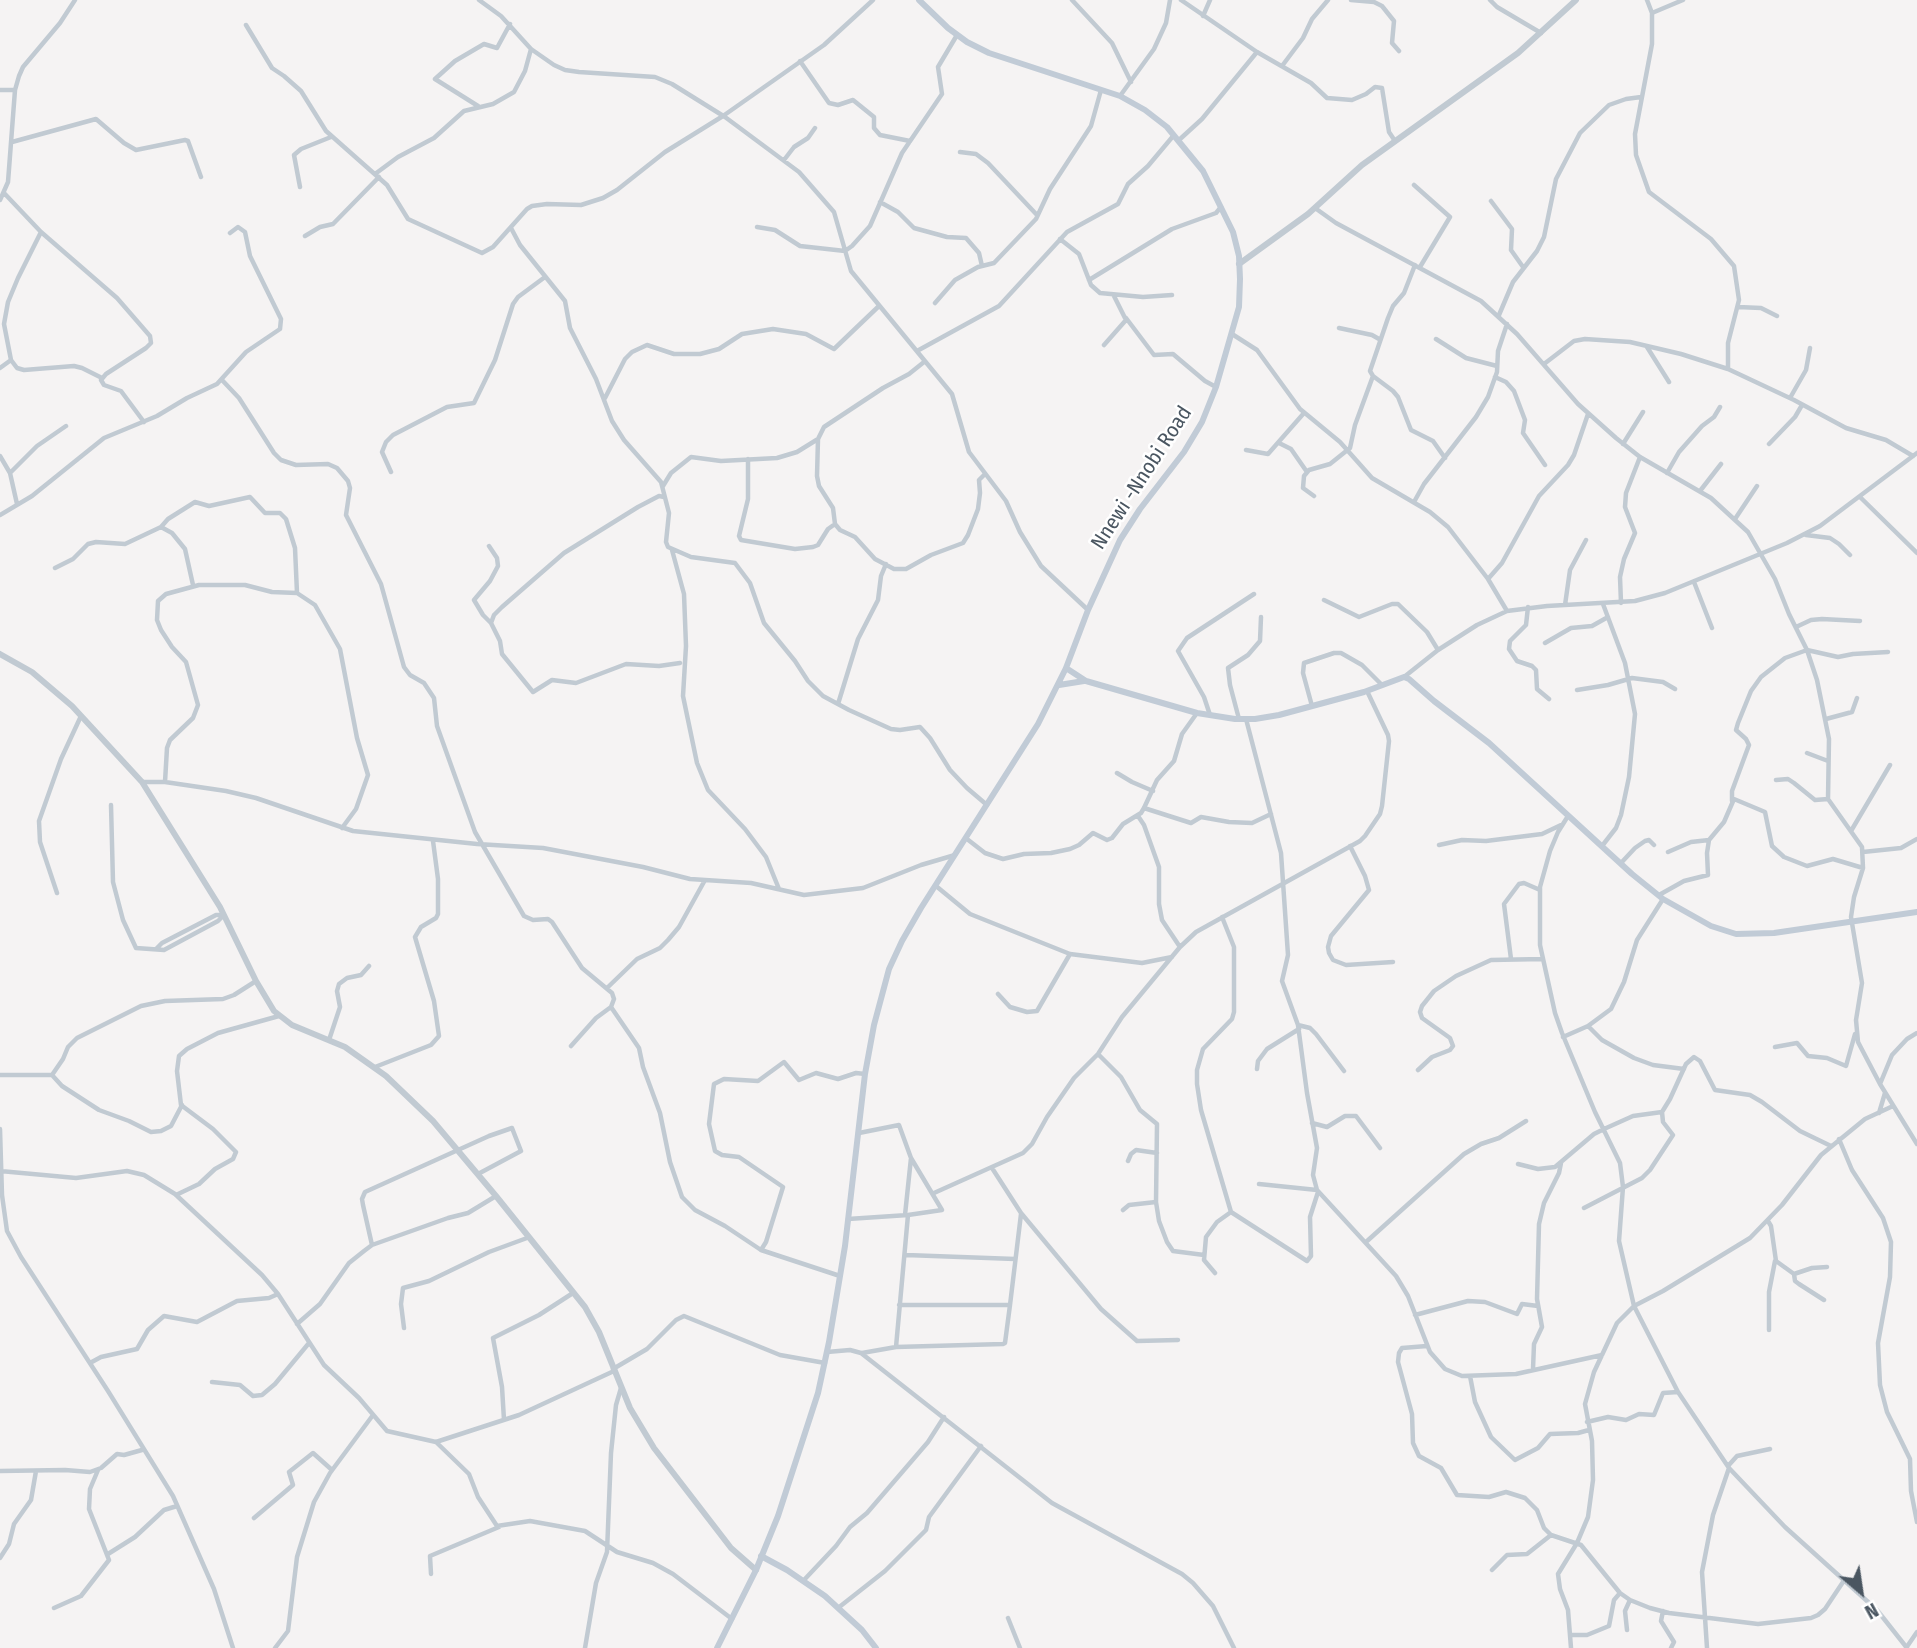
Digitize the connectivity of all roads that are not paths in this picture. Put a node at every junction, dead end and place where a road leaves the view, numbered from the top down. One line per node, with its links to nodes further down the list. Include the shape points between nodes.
1 (75, 0): 29 (street, via 23,67)
2 (479, 0): 17 (street)
3 (873, 0): 24 (street, via 838,34)
4 (919, 0): 20 (main road, Nnewi -Nnobi Road)
5 (1072, 0): 26 (street, via 1112,43)
6 (1170, 0): 26 (street, via 1154,49)
7 (1181, 0): 16 (street)
8 (1210, 0): 16 (street)
9 (1328, 0): 25 (street)
10 (1351, 0): 22 (street, via 1382,6 1394,21 1392,43)
11 (1490, 0): 19 (street)
12 (1576, 0): 19 (street)
13 (1647, 0): 15 (street)
14 (1683, 0): 15 (street)
15 (1652, 13): 31 (street, via 1653,44)
16 (1203, 16): 23 (street)
17 (510, 24): 21 (street); 32 (street, via 498,48 484,44 435,79)
18 (246, 25): 35 (street, via 272,68 301,91)
19 (1542, 33): 38 (street)
20 (957, 35): 27 (main road, Nnewi -Nnobi Road, via 989,53); 37 (street, via 938,66 942,94)
21 (531, 49): 32 (street, via 514,92); 33 (street, via 565,70 656,77)
22 (1399, 51)
23 (1256, 52): 25 (street); 36 (street, via 1202,118)
24 (800, 61): 33 (street); 37 (street, via 830,103 853,100 874,117 880,135)
25 (1282, 66): 38 (street, via 1334,100 1359,98 1382,88 1389,132)
26 (1131, 82): 30 (street)
27 (1102, 89): 30 (main road, Nnewi -Nnobi Road); 52 (street, via 1091,126)
28 (0, 90): 29 (street)
29 (15, 90): 39 (street)
30 (1120, 96): 36 (main road, Nnewi -Nnobi Road)
31 (1641, 97): 63 (street, via 1609,106 1580,132 1556,179 1544,237); 71 (street, via 1634,142 1645,183 1654,197 1728,257 1736,274)
32 (479, 106): 42 (street, via 464,111 434,138 398,157)
33 (723, 116): 41 (street); 54 (street, via 603,198 581,205 532,206)
34 (815, 128): 41 (street)
35 (331, 137): 42 (street); 45 (street, via 294,155)
36 (1177, 137): 50 (main road, Nnewi -Nnobi Road); 58 (street, via 1128,184 1118,205)
37 (910, 141): 49 (street)
38 (1395, 141): 51 (street)
39 (12, 142): 43 (street, via 96,119 136,150 188,141); 46 (street)
40 (960, 152): 52 (street, via 980,156)
41 (784, 160): 59 (street, via 834,212)
42 (377, 176): 54 (street, via 408,219 477,251 488,251); 57 (street, via 333,223)
43 (201, 177)
44 (1414, 185): 62 (street, via 1450,217)
45 (300, 187)
46 (4, 193): 47 (street); 55 (street)
47 (0, 200)
48 (1491, 201): 63 (street, via 1512,229 1511,250)
49 (880, 202): 59 (street, via 865,233); 61 (street, via 914,228 966,238 979,253)
50 (1222, 206): 60 (main road, Nnewi -Nnobi Road); 65 (street, via 1216,213 1172,229)
51 (1315, 208): 60 (street); 62 (street)
52 (1037, 215): 61 (street, via 994,263)
53 (757, 227): 59 (street, via 775,230 800,246)
54 (510, 228): 64 (street)
55 (41, 232): 85 (street, via 8,302 4,324); 93 (street, via 117,298 150,336 146,348)
56 (230, 233): 94 (street, via 238,227 246,232 250,256 282,323 278,332 246,352)
57 (305, 236)
58 (1060, 239): 65 (street, via 1079,254); 84 (street, via 999,306)
59 (845, 251): 70 (street, via 851,271)
60 (1239, 264): 78 (main road, Nnewi -Nnobi Road, via 1239,307)
61 (982, 266): 69 (street, via 955,280)
62 (1418, 266): 72 (street); 79 (street)
63 (1523, 267): 68 (street)
64 (545, 277): 98 (street, via 565,302 570,328); 119 (street, via 513,304 495,360 474,403 447,407 386,442 382,452)
65 (1089, 280): 66 (street, via 1100,293)
66 (1114, 295): 67 (street); 75 (street)
67 (1172, 295)
68 (1505, 298): 72 (street); 73 (street)
69 (934, 303)
70 (879, 306): 84 (street); 98 (street, via 834,349 806,334 773,330 742,334 719,349 700,354 640,347 625,359)
71 (1738, 307): 74 (street, via 1761,308); 90 (street, via 1728,343)
72 (1491, 308): 73 (street)
73 (1499, 315): 76 (street)
74 (1777, 316)
75 (1126, 318): 81 (street); 96 (street, via 1154,355 1173,354)
76 (1507, 324): 87 (street); 88 (street)
77 (1339, 328): 79 (street)
78 (1231, 334): 96 (main road, Nnewi -Nnobi Road); 102 (street, via 1257,350)
79 (1379, 339): 91 (street, via 1370,371)
80 (1436, 339): 88 (street, via 1466,358)
81 (1104, 345)
82 (1647, 347): 87 (street, via 1617,340 1579,340); 90 (street); 95 (street)
83 (1810, 348): 97 (street, via 1806,370)
84 (917, 351): 86 (street)
85 (11, 360): 89 (street); 93 (street, via 24,370 74,366)
86 (924, 362): 106 (street, via 832,420); 123 (street, via 952,394 969,452)
87 (1544, 364): 103 (street)
88 (1497, 366): 92 (street)
89 (0, 368)
90 (1728, 369): 97 (street)
91 (1373, 376): 111 (street); 115 (street, via 1398,397 1411,430 1433,441)
92 (1495, 377): 115 (street, via 1476,417); 118 (street, via 1514,391 1525,420 1523,433)
93 (102, 378): 104 (street, via 104,385 121,391)
94 (222, 380): 104 (street); 210 (street, via 282,460 296,465 328,464 348,481 346,515 381,584 404,667 434,698 437,726)
95 (1669, 382)
96 (1216, 387): 155 (main road, Nnewi -Nnobi Road, via 1184,452 1120,540)
97 (1790, 398): 99 (street)
98 (604, 399): 124 (street, via 624,440)
99 (1802, 405): 109 (street); 112 (street, via 1846,428)
100 (1720, 407): 122 (street, via 1679,452)
101 (1643, 412): 108 (street)
102 (1304, 413): 107 (street); 111 (street)
103 (1588, 414): 108 (street); 145 (street, via 1568,465 1539,496 1502,564)
104 (144, 422): 131 (street, via 104,438)
105 (66, 426): 121 (street)
106 (818, 439): 116 (street, via 785,456); 134 (street, via 817,476)
107 (1279, 443): 110 (street, via 1268,454); 120 (street, via 1291,449)
108 (1623, 444): 114 (street)
109 (1769, 444)
110 (1246, 450)
111 (1348, 451): 120 (street); 130 (street, via 1373,478)
112 (1915, 454): 129 (street)
113 (0, 456): 121 (street)
114 (1640, 457): 122 (street); 151 (street, via 1626,493 1625,507 1635,533 1620,577)
115 (1445, 458): 130 (street)
116 (748, 459): 124 (street, via 691,457); 134 (street, via 741,540 795,549 813,547)
117 (1721, 464): 126 (street)
118 (1545, 465)
119 (391, 472)
120 (1307, 472): 127 (street, via 1302,484)
121 (10, 473): 131 (street)
122 (1667, 473): 126 (street)
123 (985, 474): 143 (street, via 979,480 978,509 962,543 906,569); 155 (street, via 1006,501 1041,566)
124 (663, 486): 128 (street)
125 (1757, 486): 133 (street)
126 (1700, 491): 133 (street)
127 (1314, 496)
128 (665, 497): 139 (street, via 669,513 666,542); 160 (street, via 654,498 564,553 502,607)
129 (1860, 497): 136 (street); 140 (street)
130 (1414, 502): 145 (street, via 1448,527)
131 (17, 504): 132 (street)
132 (0, 515)
133 (1735, 519): 141 (street)
134 (835, 524): 143 (street, via 855,537 870,556)
135 (161, 527): 144 (street, via 125,544 91,543); 147 (street, via 185,549); 148 (street, via 195,502 209,506 250,497 265,513 280,513 286,519 295,548)
136 (1805, 536): 141 (street); 142 (street, via 1830,538)
137 (1586, 540): 153 (street, via 1570,570)
138 (489, 546): 160 (street, via 498,566 474,600)
139 (671, 549): 180 (street, via 691,557 735,563 750,583 764,623 808,681); 223 (street, via 684,594 683,696 697,763 708,790 745,829 766,858)
140 (1917, 553)
141 (1762, 554): 146 (street); 161 (street)
142 (1850, 555)
143 (886, 564): 180 (street, via 878,600 858,639)
144 (55, 568)
145 (1488, 579): 156 (street)
146 (1694, 582): 151 (street); 162 (street)
147 (193, 585): 148 (street, via 246,585); 193 (street, via 166,594 156,606 161,630 186,662 198,705 193,718 170,740)
148 (297, 593): 204 (street, via 315,605 340,649 369,775 356,809)
149 (1254, 594): 184 (street, via 1187,638 1178,651)
150 (1324, 600): 164 (street, via 1359,617 1398,604 1427,632)
151 (1621, 603): 152 (street)
152 (1603, 604): 153 (street); 158 (street)
153 (1565, 606): 154 (street)
154 (1528, 607): 156 (street); 179 (street, via 1526,625 1510,641 1509,649 1517,661 1532,666 1537,689)
155 (1088, 610): 169 (main road, Nnewi -Nnobi Road)
156 (1507, 611): 164 (street)
157 (1261, 617): 185 (street, via 1260,641 1228,668)
158 (1608, 617): 163 (street, via 1571,628); 171 (street)
159 (1860, 621): 161 (street, via 1811,620)
160 (491, 623): 168 (street, via 502,654 533,692 552,680 576,683 626,664)
161 (1796, 627): 165 (street)
162 (1713, 628)
163 (1545, 643)
164 (1437, 650): 170 (street)
165 (1807, 650): 166 (street, via 1838,657); 186 (street); 196 (street, via 1770,668 1751,691 1736,730 1749,745)
166 (1888, 652)
167 (0, 654): 183 (street, via 32,672)
168 (680, 663)
169 (1066, 668): 172 (main road); 174 (main road, Nnewi -Nnobi Road)
170 (1404, 677): 173 (main road); 202 (main road, via 1489,743)
171 (1628, 679): 175 (street); 176 (street, via 1663,682); 214 (street, via 1634,714 1629,777 1616,828)
172 (1086, 681): 174 (main road); 182 (main road)
173 (1381, 684): 177 (main road); 181 (street, via 1362,665 1334,653 1304,663)
174 (1059, 685): 198 (main road, Nnewi -Nnobi Road)
175 (1577, 690)
176 (1675, 690)
177 (1367, 691): 181 (main road); 213 (street, via 1389,741 1380,814 1365,836)
178 (1857, 698): 186 (street, via 1852,712)
179 (1549, 699)
180 (838, 704): 198 (street, via 891,729 920,727 950,770)
181 (1312, 706): 185 (main road)
182 (1197, 712): 184 (main road); 194 (street, via 1182,734 1174,761)
183 (81, 715): 192 (street); 225 (street, via 39,821 40,842)
184 (1210, 715): 185 (main road)
185 (1243, 719): 200 (street)
186 (1826, 719): 188 (street)
187 (1807, 753): 188 (street)
188 (1828, 761): 195 (street)
189 (1890, 765): 205 (street)
190 (1117, 773): 194 (street)
191 (1776, 780): 195 (street, via 1788,779 1815,800)
192 (142, 782): 193 (street); 228 (street)
193 (165, 782): 204 (street, via 256,798)
194 (1153, 791): 199 (street)
195 (1828, 799): 205 (street)
196 (1732, 801): 208 (street, via 1724,822); 219 (street, via 1765,812 1772,846 1784,857 1807,866 1833,859)
197 (111, 805): 228 (street, via 113,882 136,948 156,950 216,915)
198 (988, 805): 206 (main road, Nnewi -Nnobi Road)
199 (1144, 808): 200 (street, via 1191,823 1204,817 1252,823); 201 (street)
200 (1271, 814): 221 (street)
201 (1138, 816): 206 (street, via 1110,839 1093,833 1079,845 1051,853 998,859); 231 (street, via 1159,867 1162,920)
202 (1569, 816): 203 (street); 214 (main road)
203 (1562, 825): 211 (street, via 1538,835); 224 (street)
204 (342, 828): 209 (street)
205 (1851, 831): 216 (street)
206 (967, 839): 217 (main road, Nnewi -Nnobi Road)
207 (1917, 839): 216 (street, via 1901,848)
208 (1709, 840): 215 (street); 226 (street, via 1708,875 1684,881)
209 (433, 841): 210 (street); 252 (street, via 438,914 415,937 439,1036 431,1045)
210 (483, 845): 220 (street, via 543,848); 239 (street, via 524,916 552,922 582,968)
211 (1439, 845)
212 (1654, 845): 218 (street, via 1645,841)
213 (1350, 846): 221 (street); 236 (street, via 1369,890 1331,936 1329,953 1346,965)
214 (1602, 846): 218 (main road)
215 (1668, 852)
216 (1863, 852): 219 (street)
217 (956, 855): 222 (main road, Nnewi -Nnobi Road); 223 (street, via 863,888 804,894)
218 (1621, 863): 226 (main road)
219 (1863, 868): 230 (street)
220 (705, 880): 223 (street); 239 (street, via 665,944 637,959)
221 (1284, 882): 229 (street); 244 (street, via 1288,955 1282,981)
222 (936, 886): 232 (street, via 970,914); 257 (main road, Nnewi -Nnobi Road, via 889,969)
223 (779, 888)
224 (1540, 890): 234 (street, via 1519,884 1504,904); 235 (street)
225 (57, 893)
226 (1661, 897): 230 (main road, via 1711,926 1736,934); 243 (street, via 1637,940 1611,1009)
227 (1917, 913): 230 (main road)
228 (224, 915): 238 (street)
229 (1222, 917): 231 (street); 294 (street, via 1234,947 1234,1012 1203,1049 1197,1084)
230 (1851, 923): 245 (street, via 1862,983)
231 (1180, 947): 233 (street)
232 (1070, 954): 233 (street, via 1142,963); 240 (street, via 1037,1011 1010,1007)
233 (1173, 957): 251 (street, via 1122,1017)
234 (1511, 959): 235 (street); 255 (street, via 1491,960 1434,991 1422,1006 1422,1018 1450,1038 1453,1046)
235 (1543, 960): 247 (street)
236 (1392, 962)
237 (369, 966): 248 (street, via 339,985 340,1007)
238 (256, 981): 242 (street); 259 (street, via 223,999 141,1006 77,1038)
239 (607, 988): 241 (street, via 614,999)
240 (998, 995)
241 (611, 1007): 249 (street); 302 (street, via 639,1048 682,1198)
242 (279, 1016): 248 (street); 262 (street, via 218,1033 180,1054 177,1071)
243 (1588, 1026): 247 (street); 254 (street, via 1634,1058)
244 (1299, 1027): 253 (street, via 1267,1049); 256 (street, via 1304,1025 1316,1034); 267 (street)
245 (1856, 1033): 250 (street, via 1846,1066 1808,1056 1797,1043); 260 (street)
246 (1917, 1033): 260 (street, via 1892,1055)
247 (1563, 1037): 269 (street)
248 (329, 1040): 252 (street)
249 (570, 1046)
250 (1775, 1047)
251 (1098, 1054): 276 (street, via 1121,1077 1140,1110 1156,1121); 281 (street, via 1062,1094 1032,1144)
252 (374, 1067): 275 (street, via 405,1092)
253 (1257, 1069)
254 (1684, 1069): 264 (street); 273 (street, via 1694,1057 1715,1090 1750,1096)
255 (1418, 1070)
256 (1344, 1071)
257 (865, 1074): 270 (main road, Nnewi -Nnobi Road); 302 (street, via 838,1079 816,1073 797,1079 784,1062 758,1081 724,1079 714,1084 709,1124 715,1151 739,1157 783,1188)
258 (0, 1075): 259 (street)
259 (52, 1075): 262 (street, via 99,1110 151,1132 173,1125)
260 (1880, 1084): 261 (street)
261 (1885, 1092): 263 (street); 265 (street)
262 (182, 1105): 289 (street, via 221,1135 236,1154 199,1184)
263 (1893, 1106): 265 (street); 272 (street)
264 (1662, 1112): 269 (street, via 1633,1116); 285 (street, via 1672,1138 1642,1178)
265 (1879, 1113): 271 (street)
266 (1526, 1121): 300 (street, via 1464,1154)
267 (1312, 1123): 274 (street, via 1327,1127 1345,1116 1356,1116); 286 (street)
268 (0, 1129): 282 (street)
269 (1604, 1129): 279 (street); 285 (street, via 1620,1164)
270 (859, 1133): 277 (street, via 899,1125); 297 (main road, Nnewi -Nnobi Road)
271 (1839, 1139): 273 (street); 351 (street, via 1852,1170 1883,1218 1891,1242 1890,1278 1878,1343 1880,1385)
272 (1917, 1144)
273 (1831, 1146): 298 (street)
274 (1380, 1148)
275 (458, 1151): 283 (street); 283 (street, via 512,1128 521,1151); 301 (street, via 364,1193)
276 (1157, 1153): 278 (street, via 1136,1150); 291 (street)
277 (911, 1158): 287 (street); 296 (street)
278 (1128, 1161)
279 (1561, 1162): 280 (street, via 1546,1169); 316 (street, via 1539,1224)
280 (1518, 1164)
281 (992, 1168): 287 (street); 295 (street)
282 (1, 1171): 288 (street); 289 (street, via 76,1178 127,1171 144,1175)
283 (478, 1174): 290 (street)
284 (1259, 1184): 286 (street)
285 (1623, 1187): 292 (street); 317 (street, via 1619,1241)
286 (1317, 1191): 294 (street, via 1310,1217 1308,1261); 300 (street)
287 (934, 1193): 296 (street, via 941,1211)
288 (1, 1195): 329 (street, via 7,1231)
289 (176, 1195): 312 (street)
290 (496, 1196): 299 (street); 301 (street, via 468,1213)
291 (1156, 1202): 293 (street); 304 (street, via 1173,1251)
292 (1584, 1208)
293 (1123, 1210)
294 (1231, 1212): 304 (street, via 1210,1229)
295 (1021, 1213): 305 (street); 322 (street, via 1101,1309 1135,1339)
296 (907, 1215): 297 (street); 303 (street)
297 (848, 1219): 310 (main road, Nnewi -Nnobi Road)
298 (1768, 1221): 306 (street); 317 (street, via 1740,1245)
299 (527, 1238): 311 (street); 320 (street, via 403,1288)
300 (1366, 1242): 318 (street, via 1402,1285)
301 (372, 1245): 319 (street, via 349,1264 320,1304)
302 (761, 1250): 310 (street)
303 (906, 1255): 305 (street); 314 (street)
304 (1204, 1255): 308 (street)
305 (1015, 1259): 315 (street)
306 (1776, 1261): 309 (street); 321 (street, via 1769,1292)
307 (1827, 1266): 309 (street)
308 (1215, 1273)
309 (1794, 1274): 313 (street, via 1795,1281)
310 (840, 1276): 326 (main road, Nnewi -Nnobi Road)
311 (573, 1293): 332 (street, via 599,1332); 339 (street, via 493,1338)
312 (278, 1294): 319 (street); 329 (street, via 237,1301 197,1322 164,1317 148,1330 137,1349)
313 (1824, 1300)
314 (899, 1305): 315 (street); 325 (street)
315 (1010, 1305): 325 (street, via 1003,1344)
316 (1538, 1306): 318 (street, via 1522,1304 1517,1314 1468,1301); 331 (street, via 1542,1327 1534,1344)
317 (1634, 1306): 328 (street, via 1617,1323); 336 (street)
318 (1415, 1315): 324 (street)
319 (297, 1324): 323 (street)
320 (404, 1328)
321 (1769, 1330)
322 (1178, 1340)
323 (309, 1343): 334 (street, via 262,1395 253,1396 240,1385); 337 (street)
324 (1427, 1346): 333 (street, via 1445,1369); 356 (street, via 1402,1348 1398,1362 1419,1456 1441,1468 1462,1497 1507,1492 1525,1498)
325 (896, 1347): 327 (street)
326 (827, 1352): 327 (street); 330 (main road, Nnewi -Nnobi Road)
327 (861, 1353): 338 (street)
328 (1602, 1355): 331 (street); 340 (street, via 1585,1404)
329 (90, 1363): 345 (street)
330 (825, 1363): 332 (street, via 780,1354 684,1316 647,1349); 360 (main road, Nnewi -Nnobi Road, via 778,1516)
331 (1533, 1369): 333 (street)
332 (614, 1370): 335 (street); 339 (street)
333 (1471, 1376): 341 (street, via 1475,1402 1491,1437 1515,1460 1538,1448 1550,1434)
334 (212, 1382)
335 (621, 1388): 358 (street, via 615,1405); 362 (street, via 654,1448 731,1548)
336 (1678, 1392): 340 (street, via 1663,1393 1654,1415); 346 (street)
337 (373, 1415): 342 (street, via 387,1431); 348 (street)
338 (944, 1418): 343 (street); 366 (street, via 867,1513)
339 (504, 1420): 342 (street)
340 (1587, 1422): 341 (street)
341 (1589, 1430): 357 (street, via 1593,1480 1588,1517)
342 (436, 1442): 355 (street, via 469,1474 482,1504)
343 (981, 1446): 370 (street, via 929,1517 926,1530); 384 (street, via 1052,1503 1182,1574 1213,1606)
344 (1770, 1449): 346 (street, via 1737,1456)
345 (142, 1450): 347 (street, via 117,1454); 352 (street)
346 (1728, 1467): 365 (street, via 1785,1527); 372 (street, via 1702,1572)
347 (98, 1470): 350 (street); 359 (street, via 90,1489 89,1509)
348 (332, 1470): 353 (street, via 313,1453 289,1472 293,1485); 379 (street, via 311,1511 297,1557 288,1631)
349 (0, 1471): 350 (street)
350 (36, 1471): 361 (street, via 31,1500 14,1524)
351 (1914, 1477): 354 (street)
352 (177, 1506): 359 (street, via 164,1510); 378 (street, via 214,1590)
353 (254, 1518)
354 (1916, 1519)
355 (500, 1527): 358 (street, via 530,1521 577,1529); 364 (street, via 430,1556)
356 (1551, 1535): 357 (street); 363 (street, via 1527,1554 1507,1555)
357 (1577, 1543): 367 (street); 377 (street, via 1558,1574)
358 (608, 1546): 374 (street, via 673,1574); 380 (street, via 590,1607)
359 (108, 1554): 369 (street, via 106,1565 85,1593)
360 (761, 1556): 362 (main road, Nnewi -Nnobi Road); 366 (main road)
361 (0, 1558)
362 (756, 1570): 374 (main road, Nnewi -Nnobi Road)
363 (1492, 1570)
364 (431, 1574)
365 (1845, 1579): 372 (street, via 1825,1609 1811,1618 1742,1624); 388 (street)
366 (804, 1580): 370 (main road)
367 (1620, 1593): 368 (street); 377 (street, via 1609,1626 1587,1635)
368 (1630, 1600): 371 (street); 375 (street, via 1625,1611)
369 (54, 1608)
370 (838, 1608): 382 (main road)
371 (1663, 1611): 372 (street); 386 (street, via 1661,1621 1674,1642)
372 (1704, 1616): 387 (street)
373 (1008, 1618): 383 (street)
374 (732, 1619): 381 (main road, Nnewi -Nnobi Road)
375 (1627, 1630)
376 (1917, 1632): 388 (street)
377 (1571, 1635): 385 (street)
378 (233, 1648)
379 (275, 1648)
380 (585, 1648)
381 (718, 1648)
382 (876, 1648)
383 (1020, 1648)
384 (1234, 1648)
385 (1571, 1648)
386 (1671, 1648)
387 (1707, 1648)
388 (1907, 1648)

